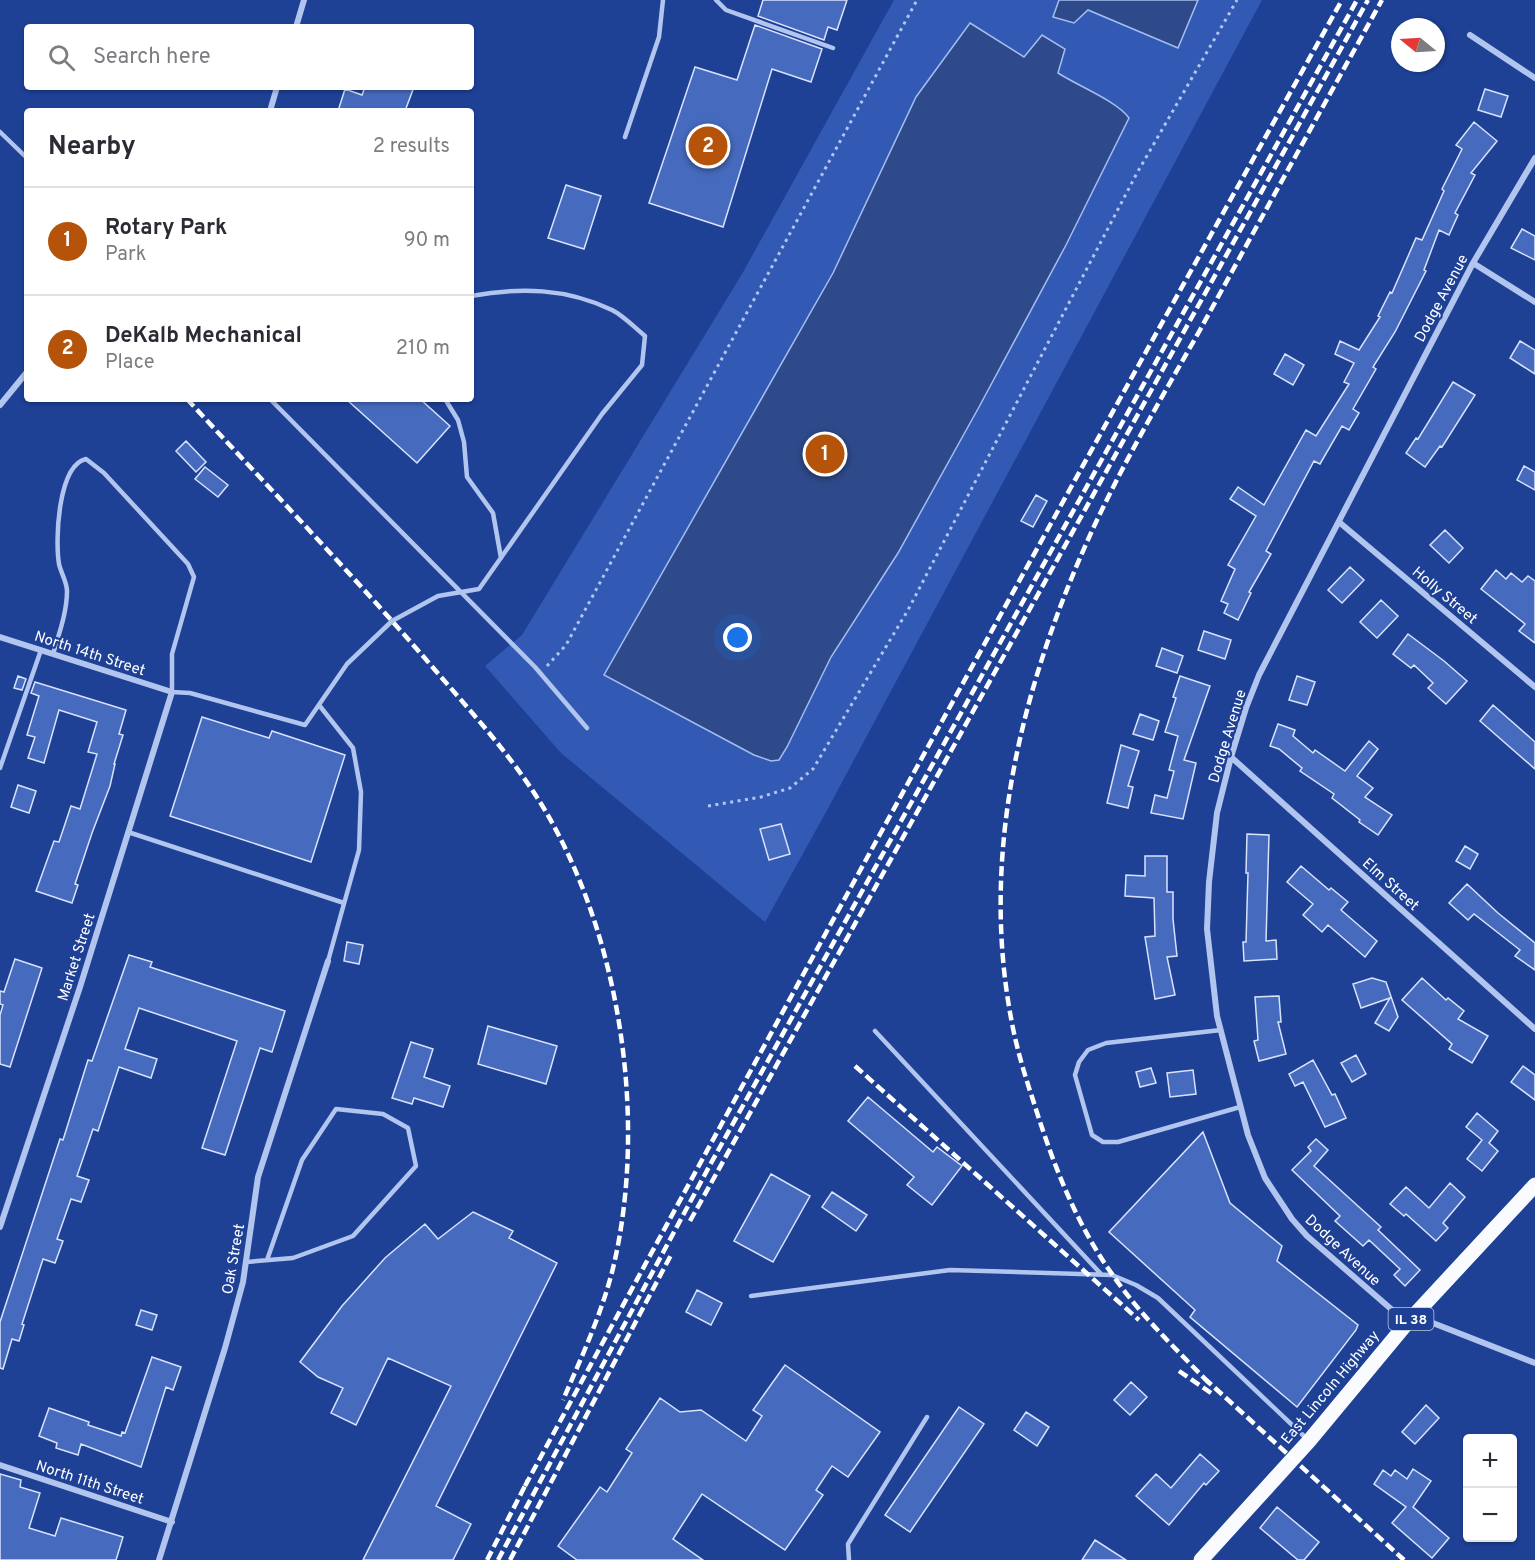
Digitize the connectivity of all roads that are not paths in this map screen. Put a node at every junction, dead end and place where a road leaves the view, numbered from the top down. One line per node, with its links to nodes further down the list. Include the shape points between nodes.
1 (304, 0): 4 (street)
2 (663, 0): 11 (lane, via 659,37)
3 (716, 0): 6 (lane, via 726,10)
4 (297, 24)
5 (1470, 35): 7 (street)
6 (833, 48)
7 (1535, 78)
8 (277, 90): 9 (street)
9 (271, 108)
10 (0, 132): 12 (lane)
11 (625, 137)
12 (24, 155)
13 (1535, 158): 14 (street, Dodge Avenue)
14 (1473, 262): 16 (street); 21 (street, Dodge Avenue)
15 (474, 295): 22 (lane, via 529,290 568,294 614,311 645,336 642,365 602,414)
16 (1535, 302)
17 (24, 375): 20 (street)
18 (273, 402): 23 (lane)
19 (447, 402): 22 (lane, via 458,420 464,442 466,477 493,513)
20 (0, 405)
21 (1339, 522): 27 (street, Holly Street); 31 (street, Dodge Avenue, via 1259,675)
22 (501, 558): 23 (lane, via 478,589)
23 (460, 591): 29 (lane, via 438,596 392,621 347,664); 30 (lane)
24 (0, 637): 25 (street, North 14th Street)
25 (41, 650): 26 (street, North 14th Street); 32 (lane)
26 (53, 654): 28 (street, North 14th Street); 28 (lane, via 67,589 59,564 57,527 68,475 79,460 86,459 173,547 194,578 172,654)
27 (1535, 687)
28 (172, 692): 29 (lane, via 190,693 305,725); 33 (street, Market Street)
29 (319, 705): 34 (lane, via 353,748 361,792 359,850)
30 (587, 728)
31 (1231, 757): 36 (street, Elm Street); 37 (street, Dodge Avenue, via 1217,813 1209,894 1208,929)
32 (0, 768)
33 (128, 832): 34 (lane); 41 (street, Market Street)
34 (344, 903): 35 (lane)
35 (328, 961): 43 (street, Oak Street, via 258,1177)
36 (1535, 1029)
37 (1221, 1030): 39 (street, Dodge Avenue); 39 (lane, via 1106,1043 1088,1050 1078,1062 1076,1075 1092,1135 1103,1142 1118,1142)
38 (875, 1031): 44 (lane)
39 (1240, 1107): 46 (street, Dodge Avenue, via 1265,1178 1292,1219 1307,1236)
40 (1535, 1185): 46 (main road, East Lincoln Highway / IL 38)
41 (0, 1227)
42 (267, 1260): 42 (lane, via 293,1258 353,1236 416,1166 408,1128 383,1114 336,1109 302,1160); 43 (lane)
43 (246, 1262): 51 (street, Oak Street, via 225,1348)
44 (1101, 1274): 45 (lane, via 950,1270); 49 (lane, via 1136,1285 1158,1298)
45 (751, 1296)
46 (1411, 1320): 47 (street, Dodge Avenue); 49 (main road, East Lincoln Highway / IL 38)
47 (1535, 1364)
48 (927, 1417): 53 (lane, via 848,1544)
49 (1309, 1441): 54 (main road, East Lincoln Highway / IL 38)
50 (0, 1465): 51 (street, North 11th Street)
51 (172, 1522): 52 (street, Oak Street)
52 (159, 1560)
53 (849, 1560)
54 (1201, 1560)

